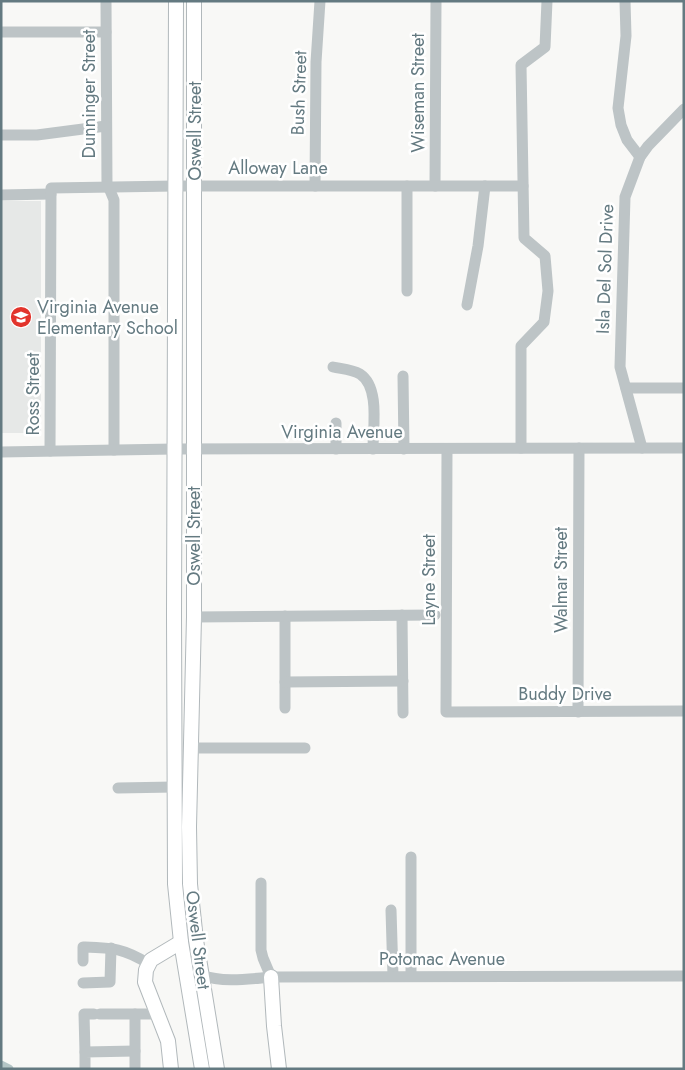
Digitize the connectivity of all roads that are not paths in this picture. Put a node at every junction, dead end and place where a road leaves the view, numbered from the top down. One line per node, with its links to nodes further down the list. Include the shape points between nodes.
1 (106, 1): 9 (street, Dunninger Street)
2 (176, 1): 15 (main road, Oswell Street)
3 (194, 1): 16 (main road, Oswell Street)
4 (320, 1): 17 (street, Bush Street)
5 (436, 1): 19 (street, Wiseman Street)
6 (547, 1): 20 (street, via 545,47 521,65)
7 (625, 1): 13 (street, via 626,36 618,108 626,140)
8 (1, 32): 9 (street)
9 (106, 32): 11 (street, Dunninger Street)
10 (684, 109): 13 (street, Isla Del Sol Drive)
11 (106, 126): 12 (street, via 37,135); 21 (street, Dunninger Street)
12 (1, 135)
13 (640, 157): 28 (street, Isla Del Sol Drive, via 624,197 620,367)
14 (480, 185): 19 (street, Alloway Lane); 20 (street, Alloway Lane); 25 (street, via 478,246)
15 (175, 186): 16 (street, Alloway Lane); 21 (street, Alloway Lane); 35 (main road, Oswell Street)
16 (195, 186): 17 (street, Alloway Lane); 36 (main road, Oswell Street)
17 (315, 186): 18 (street, Alloway Lane)
18 (407, 186): 19 (street, Alloway Lane); 24 (street)
19 (435, 186)
20 (523, 186): 31 (street, via 524,238 545,256 548,291 544,322 521,346)
21 (108, 187): 22 (street, Alloway Lane); 41 (street, Dunninger Street, via 114,200)
22 (51, 191): 23 (street, Alloway Lane); 42 (street, Ross Street)
23 (1, 195)
24 (407, 291)
25 (467, 305)
26 (333, 367): 38 (street, via 359,374 371,386)
27 (403, 376): 39 (street)
28 (626, 388): 29 (street); 33 (street, Isla Del Sol Drive)
29 (684, 388)
30 (336, 422): 37 (street)
31 (521, 448): 32 (street, Virginia Avenue); 40 (street, Virginia Avenue)
32 (579, 448): 33 (street, Virginia Avenue); 55 (street, Walmar Street)
33 (642, 448): 34 (street, Virginia Avenue)
34 (684, 448)
35 (174, 449): 36 (street, Virginia Avenue); 41 (street, Virginia Avenue); 48 (main road, Oswell Street)
36 (193, 449): 37 (street, Virginia Avenue); 47 (main road, Oswell Street)
37 (336, 449): 38 (street, Virginia Avenue)
38 (373, 449): 39 (street, Virginia Avenue)
39 (404, 449): 40 (street, Virginia Avenue)
40 (447, 449): 54 (street, Layne Street)
41 (114, 450): 42 (street, Virginia Avenue)
42 (50, 451): 43 (street, Virginia Avenue)
43 (1, 452)
44 (402, 615): 45 (street); 46 (street); 49 (street)
45 (435, 615)
46 (285, 616): 47 (street); 50 (street)
47 (194, 617): 56 (main road, Oswell Street)
48 (174, 661): 56 (main road, via 184,740); 58 (main road, Oswell Street)
49 (403, 681): 50 (street); 53 (street)
50 (285, 682): 51 (street)
51 (285, 708)
52 (684, 711): 55 (street, Buddy Drive)
53 (403, 712)
54 (446, 712): 55 (street, Buddy Drive)
55 (578, 712)
56 (191, 748): 57 (street); 67 (main road, Oswell Street, via 190,884)
57 (305, 748)
58 (174, 787): 59 (street); 63 (main road, Oswell Street, via 175,884)
59 (118, 788)
60 (411, 857): 69 (street)
61 (261, 883): 71 (street, via 261,950)
62 (392, 910): 68 (street)
63 (181, 942): 66 (main road, Oswell Street); 80 (main road, Oswell Street)
64 (111, 948): 65 (street, via 83,947); 66 (street, via 130,952); 72 (street, via 110,982)
65 (82, 961)
66 (149, 964): 74 (main road, via 145,982)
67 (201, 975): 71 (street, Potomac Avenue, via 226,980); 81 (main road, Oswell Street)
68 (393, 976): 69 (street, Potomac Avenue); 71 (street, Potomac Avenue)
69 (411, 976): 70 (street, Potomac Avenue)
70 (684, 976)
71 (271, 977): 82 (main road)
72 (83, 983)
73 (135, 1014): 74 (street); 75 (street); 76 (street, via 84,1014)
74 (158, 1014): 79 (main road, via 168,1041)
75 (135, 1051): 76 (street); 78 (street)
76 (85, 1052): 77 (street)
77 (85, 1069)
78 (135, 1069)
79 (171, 1069)
80 (202, 1069)
81 (217, 1069)
82 (279, 1069)

